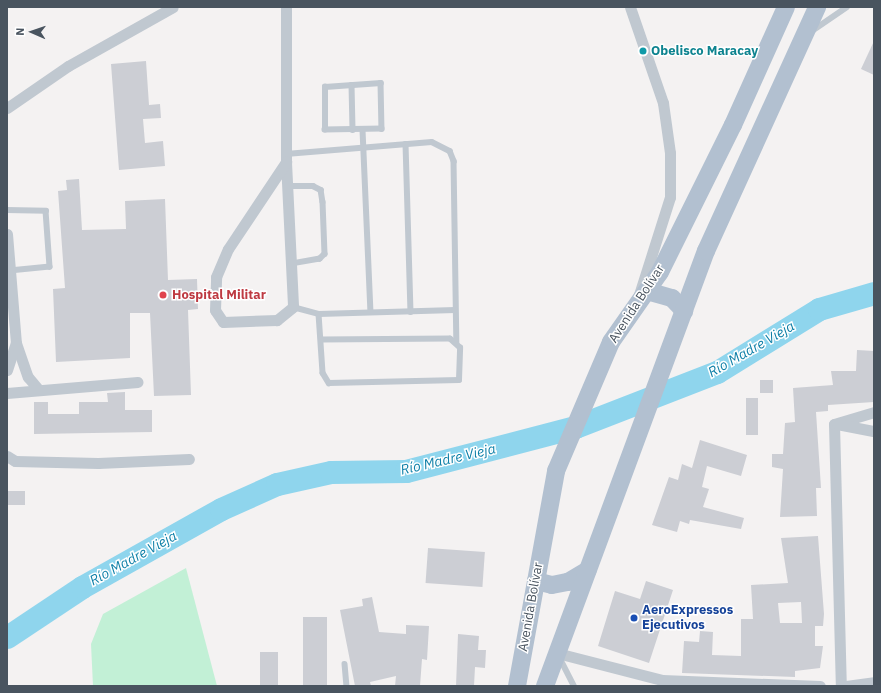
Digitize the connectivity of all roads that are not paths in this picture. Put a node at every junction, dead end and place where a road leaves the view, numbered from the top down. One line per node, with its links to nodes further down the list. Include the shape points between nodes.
1 (173, 7): 9 (street, via 68,66)
2 (286, 7): 14 (street)
3 (631, 7): 22 (street, via 663,103 670,153 670,197)
4 (786, 7): 20 (main road, Avenida Bolívar, via 730,132)
5 (817, 7): 7 (main road)
6 (847, 7): 7 (lane)
7 (804, 37): 24 (main road, via 706,251)
8 (352, 85): 10 (lane); 10 (lane, via 325,87 323,127 328,131); 11 (lane, via 382,85 383,127)
9 (7, 108)
10 (353, 130): 11 (lane)
11 (363, 130): 13 (lane)
12 (406, 144): 13 (lane); 23 (lane, via 442,145 450,151 454,161); 26 (lane)
13 (363, 146): 14 (lane); 25 (lane)
14 (286, 158): 15 (street); 21 (street, via 228,249 216,277 215,310 224,322 277,320)
15 (287, 186): 18 (street); 18 (lane, via 313,186 321,190 323,202 324,254 320,259)
16 (7, 210): 19 (lane, via 46,211 50,267)
17 (7, 234): 19 (street)
18 (291, 264): 21 (street)
19 (10, 272): 30 (street)
20 (647, 291): 22 (main road, Avenida Bolívar); 24 (main road, via 672,298)
21 (293, 307): 27 (lane)
22 (636, 308): 41 (main road, Avenida Bolívar, via 611,342 556,471)
23 (455, 310): 26 (lane); 29 (lane)
24 (684, 311): 40 (main road)
25 (371, 312): 26 (lane); 27 (lane)
26 (411, 312)
27 (319, 314): 28 (lane)
28 (322, 340): 29 (lane); 29 (lane, via 324,379 336,383 455,382 459,380 460,348)
29 (457, 342)
30 (11, 343): 31 (street); 33 (street, via 28,377)
31 (7, 370)
32 (138, 382): 33 (street)
33 (39, 390): 34 (street)
34 (7, 393)
35 (874, 412): 36 (street)
36 (834, 424): 37 (street); 50 (street)
37 (874, 431)
38 (7, 456): 39 (street, via 15,461 98,463)
39 (189, 459)
40 (588, 570): 41 (main road, via 568,582 552,586); 42 (main road)
41 (536, 577): 46 (main road, Avenida Bolívar)
42 (557, 653): 47 (main road); 48 (lane); 49 (street, via 662,680)
43 (345, 664): 45 (lane)
44 (874, 682): 51 (street)
45 (347, 686)
46 (516, 686)
47 (545, 686)
48 (574, 686)
49 (820, 686)
50 (841, 686)
51 (846, 686)

